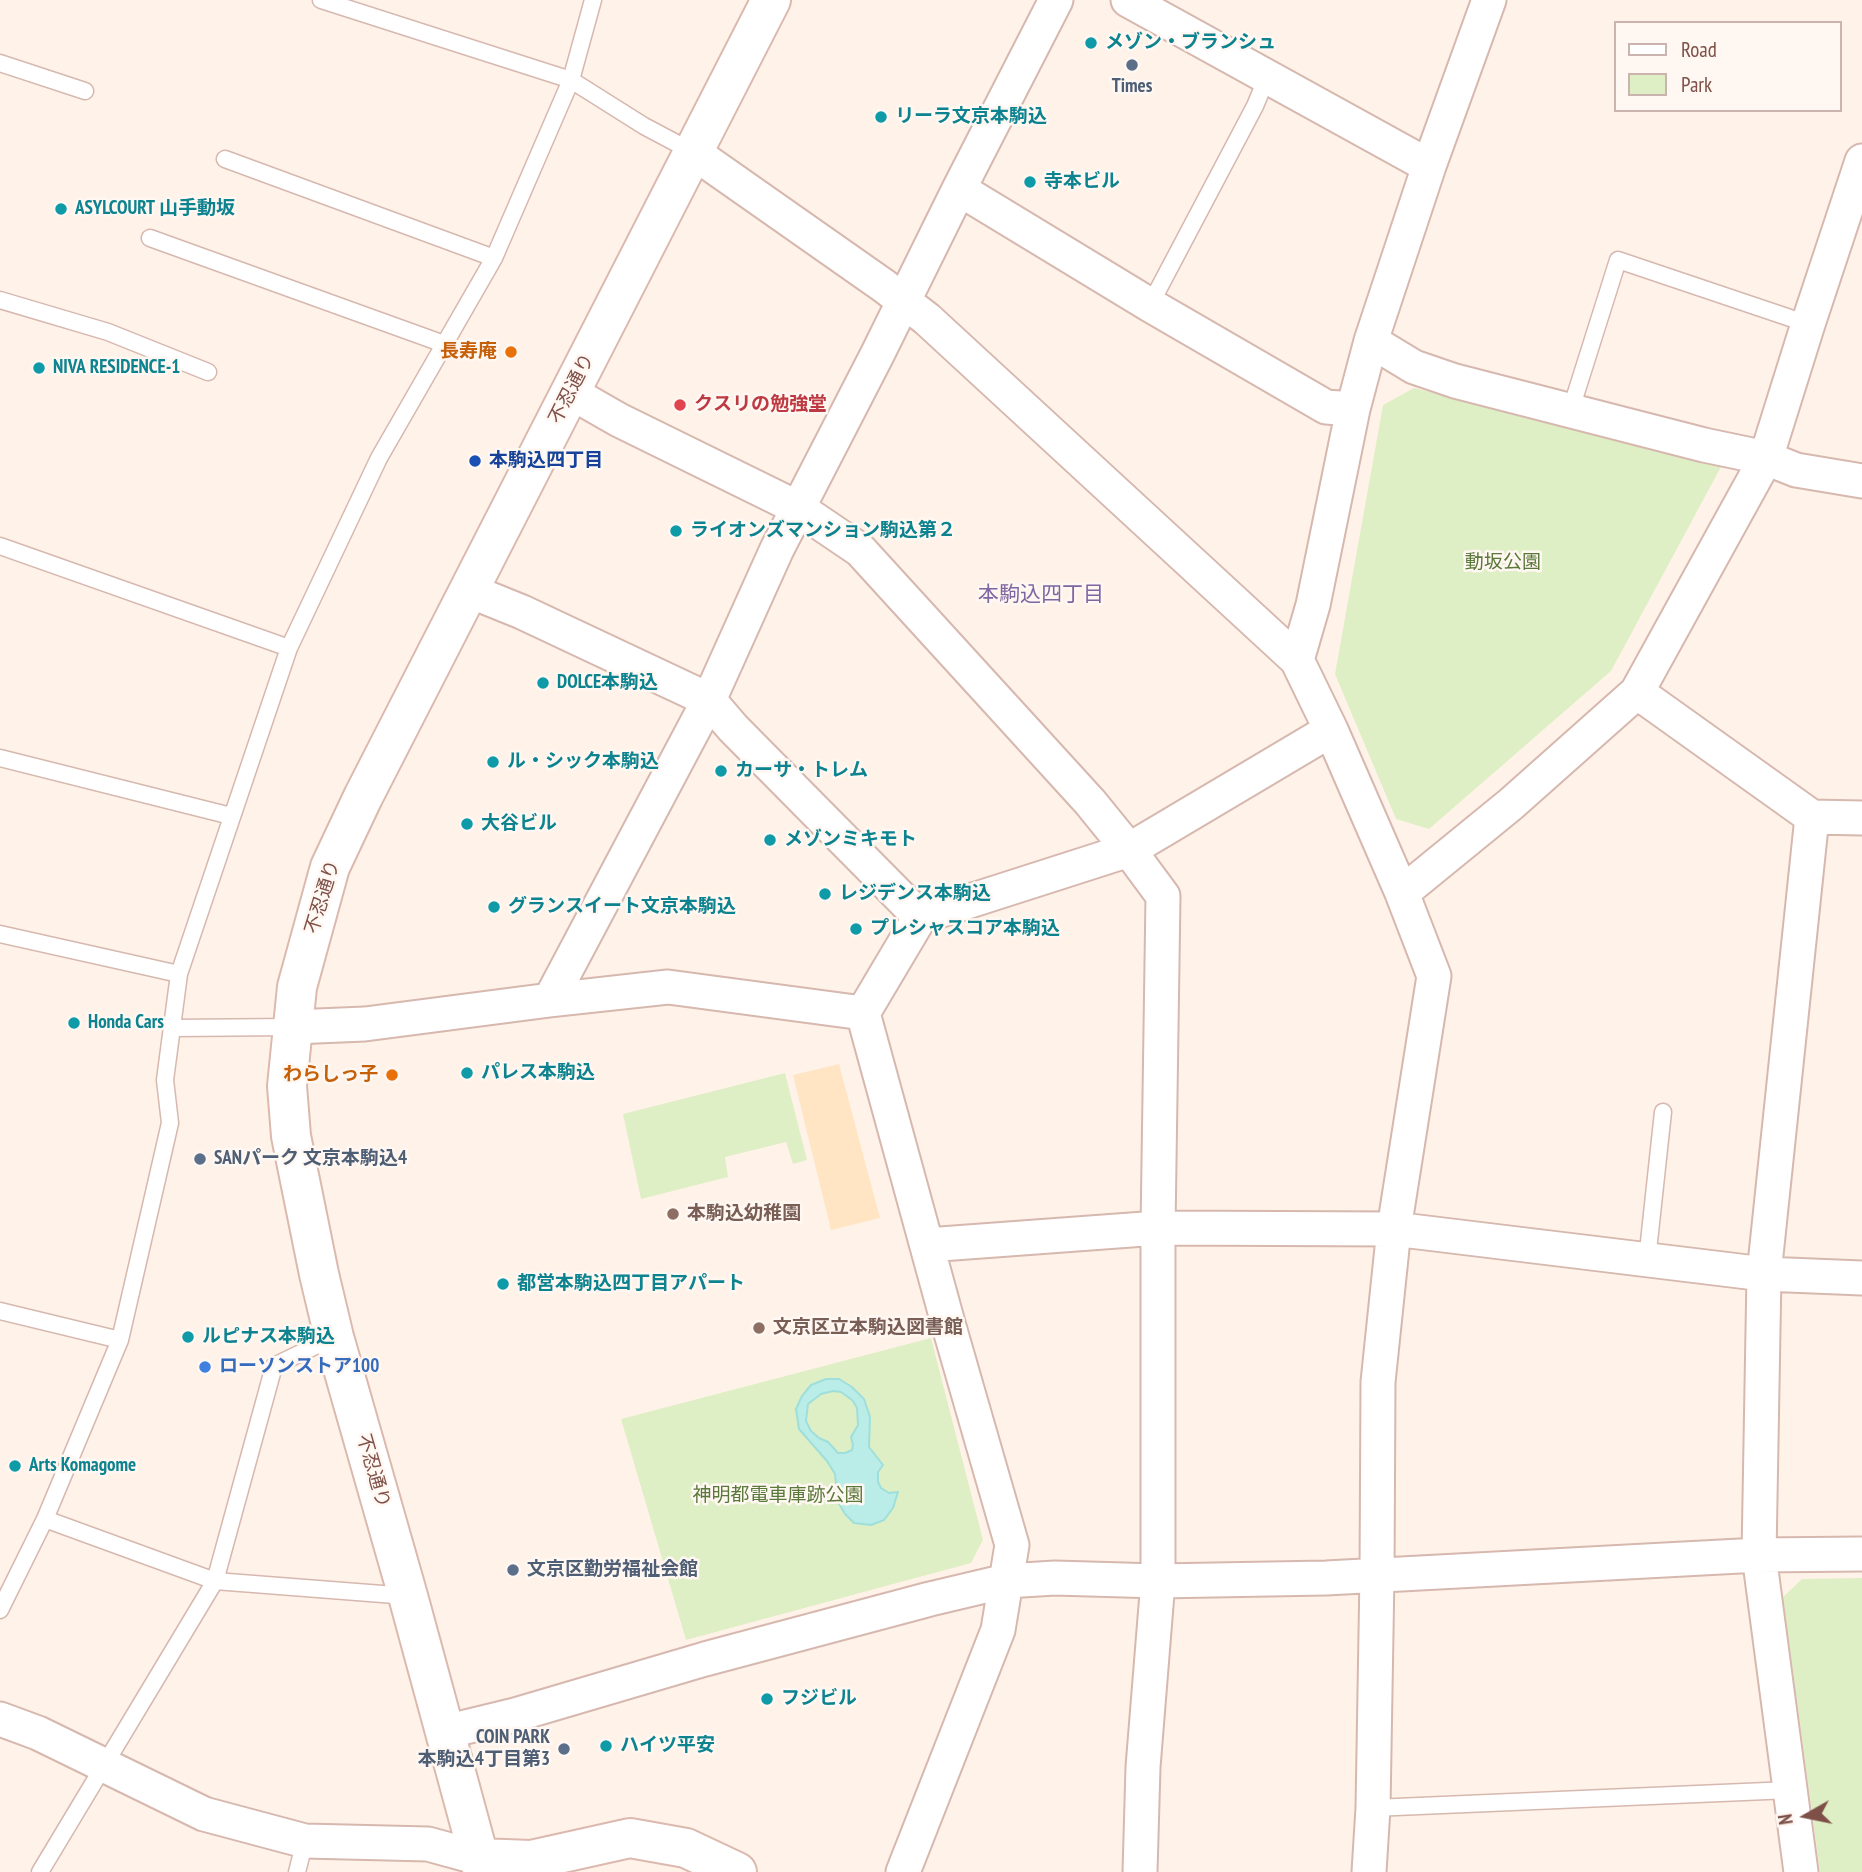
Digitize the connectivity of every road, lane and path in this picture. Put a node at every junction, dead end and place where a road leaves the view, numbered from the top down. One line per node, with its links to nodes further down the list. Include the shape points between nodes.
1 (321, 0): 9 (lane)
2 (593, 0): 9 (lane)
3 (771, 0): 11 (main road, 不忍通り)
4 (1056, 0): 15 (street)
5 (1128, 0): 8 (street)
6 (1489, 0): 14 (street)
7 (0, 64): 10 (lane)
8 (1267, 77): 14 (street); 20 (lane)
9 (571, 80): 11 (lane); 17 (lane)
10 (85, 91)
11 (693, 152): 19 (street); 25 (main road, 不忍通り)
12 (225, 159): 17 (lane)
13 (1862, 161): 21 (street)
14 (1429, 166): 22 (street)
15 (959, 189): 19 (street); 20 (street)
16 (150, 238): 23 (lane)
17 (494, 258): 23 (lane)
18 (0, 300): 24 (lane, via 108,332)
19 (903, 300): 30 (street); 34 (street)
20 (1150, 305): 26 (street, via 1326,407)
21 (1808, 324): 27 (lane, via 1618,260); 28 (street)
22 (1371, 341): 26 (street); 27 (street, via 1414,367)
23 (444, 344): 33 (lane, via 379,458)
24 (208, 372)
25 (570, 392): 30 (street); 32 (main road, 不忍通り)
26 (1353, 410): 34 (street, via 1313,605)
27 (1570, 412): 28 (street)
28 (1766, 458): 29 (street, via 1796,470); 35 (street)
29 (1862, 481)
30 (798, 508): 36 (street); 42 (street, via 860,550)
31 (0, 546): 33 (lane)
32 (470, 591): 36 (street); 49 (main road, 不忍通り, via 330,867 297,986)
33 (289, 648): 39 (lane)
34 (1297, 660): 37 (street)
35 (1637, 692): 40 (street); 43 (street)
36 (709, 700): 44 (street); 47 (street)
37 (1331, 730): 42 (street); 43 (street)
38 (0, 758): 39 (lane)
39 (232, 816): 46 (lane)
40 (1812, 817): 41 (street); 56 (street)
41 (1862, 818)
42 (1129, 850): 44 (street); 52 (street, via 1163,896)
43 (1402, 894): 53 (street, via 1434,976)
44 (920, 917): 48 (street)
45 (0, 934): 46 (lane)
46 (179, 974): 50 (lane)
47 (550, 1000): 48 (street, via 668,986); 49 (street, via 365,1024)
48 (863, 1013): 54 (street)
49 (293, 1027): 50 (lane); 59 (main road, 不忍通り, via 287,1086 291,1136)
50 (172, 1028): 60 (lane, via 164,1080 170,1123)
51 (1663, 1112): 55 (lane)
52 (1158, 1228): 53 (street); 54 (street); 67 (street)
53 (1394, 1229): 55 (street); 64 (street, via 1378,1382)
54 (927, 1245): 66 (street, via 1012,1545)
55 (1647, 1260): 56 (street)
56 (1764, 1274): 57 (street); 63 (street)
57 (1862, 1278)
58 (0, 1311): 60 (lane)
59 (334, 1337): 65 (lane, via 274,1366); 68 (main road, 不忍通り)
60 (120, 1340): 61 (lane)
61 (45, 1519): 65 (lane); 69 (lane)
62 (1862, 1554): 63 (street)
63 (1759, 1555): 64 (street); 73 (street)
64 (1377, 1575): 67 (street); 74 (street)
65 (215, 1581): 68 (lane); 72 (lane)
66 (1006, 1581): 67 (street); 71 (street); 79 (street, via 998,1630)
67 (1157, 1581): 80 (street)
68 (408, 1596): 71 (main road, 不忍通り)
69 (0, 1610)
70 (0, 1719): 72 (street, via 38,1732)
71 (445, 1732): 76 (main road, 不忍通り)
72 (103, 1765): 75 (street); 77 (lane)
73 (1790, 1790): 74 (lane); 82 (street)
74 (1373, 1808): 81 (street)
75 (301, 1856): 76 (street, via 428,1844)
76 (481, 1865): 78 (main road, via 531,1860 631,1838 686,1848)
77 (40, 1872)
78 (737, 1872)
79 (903, 1872)
80 (1140, 1872)
81 (1369, 1872)
82 (1801, 1872)

